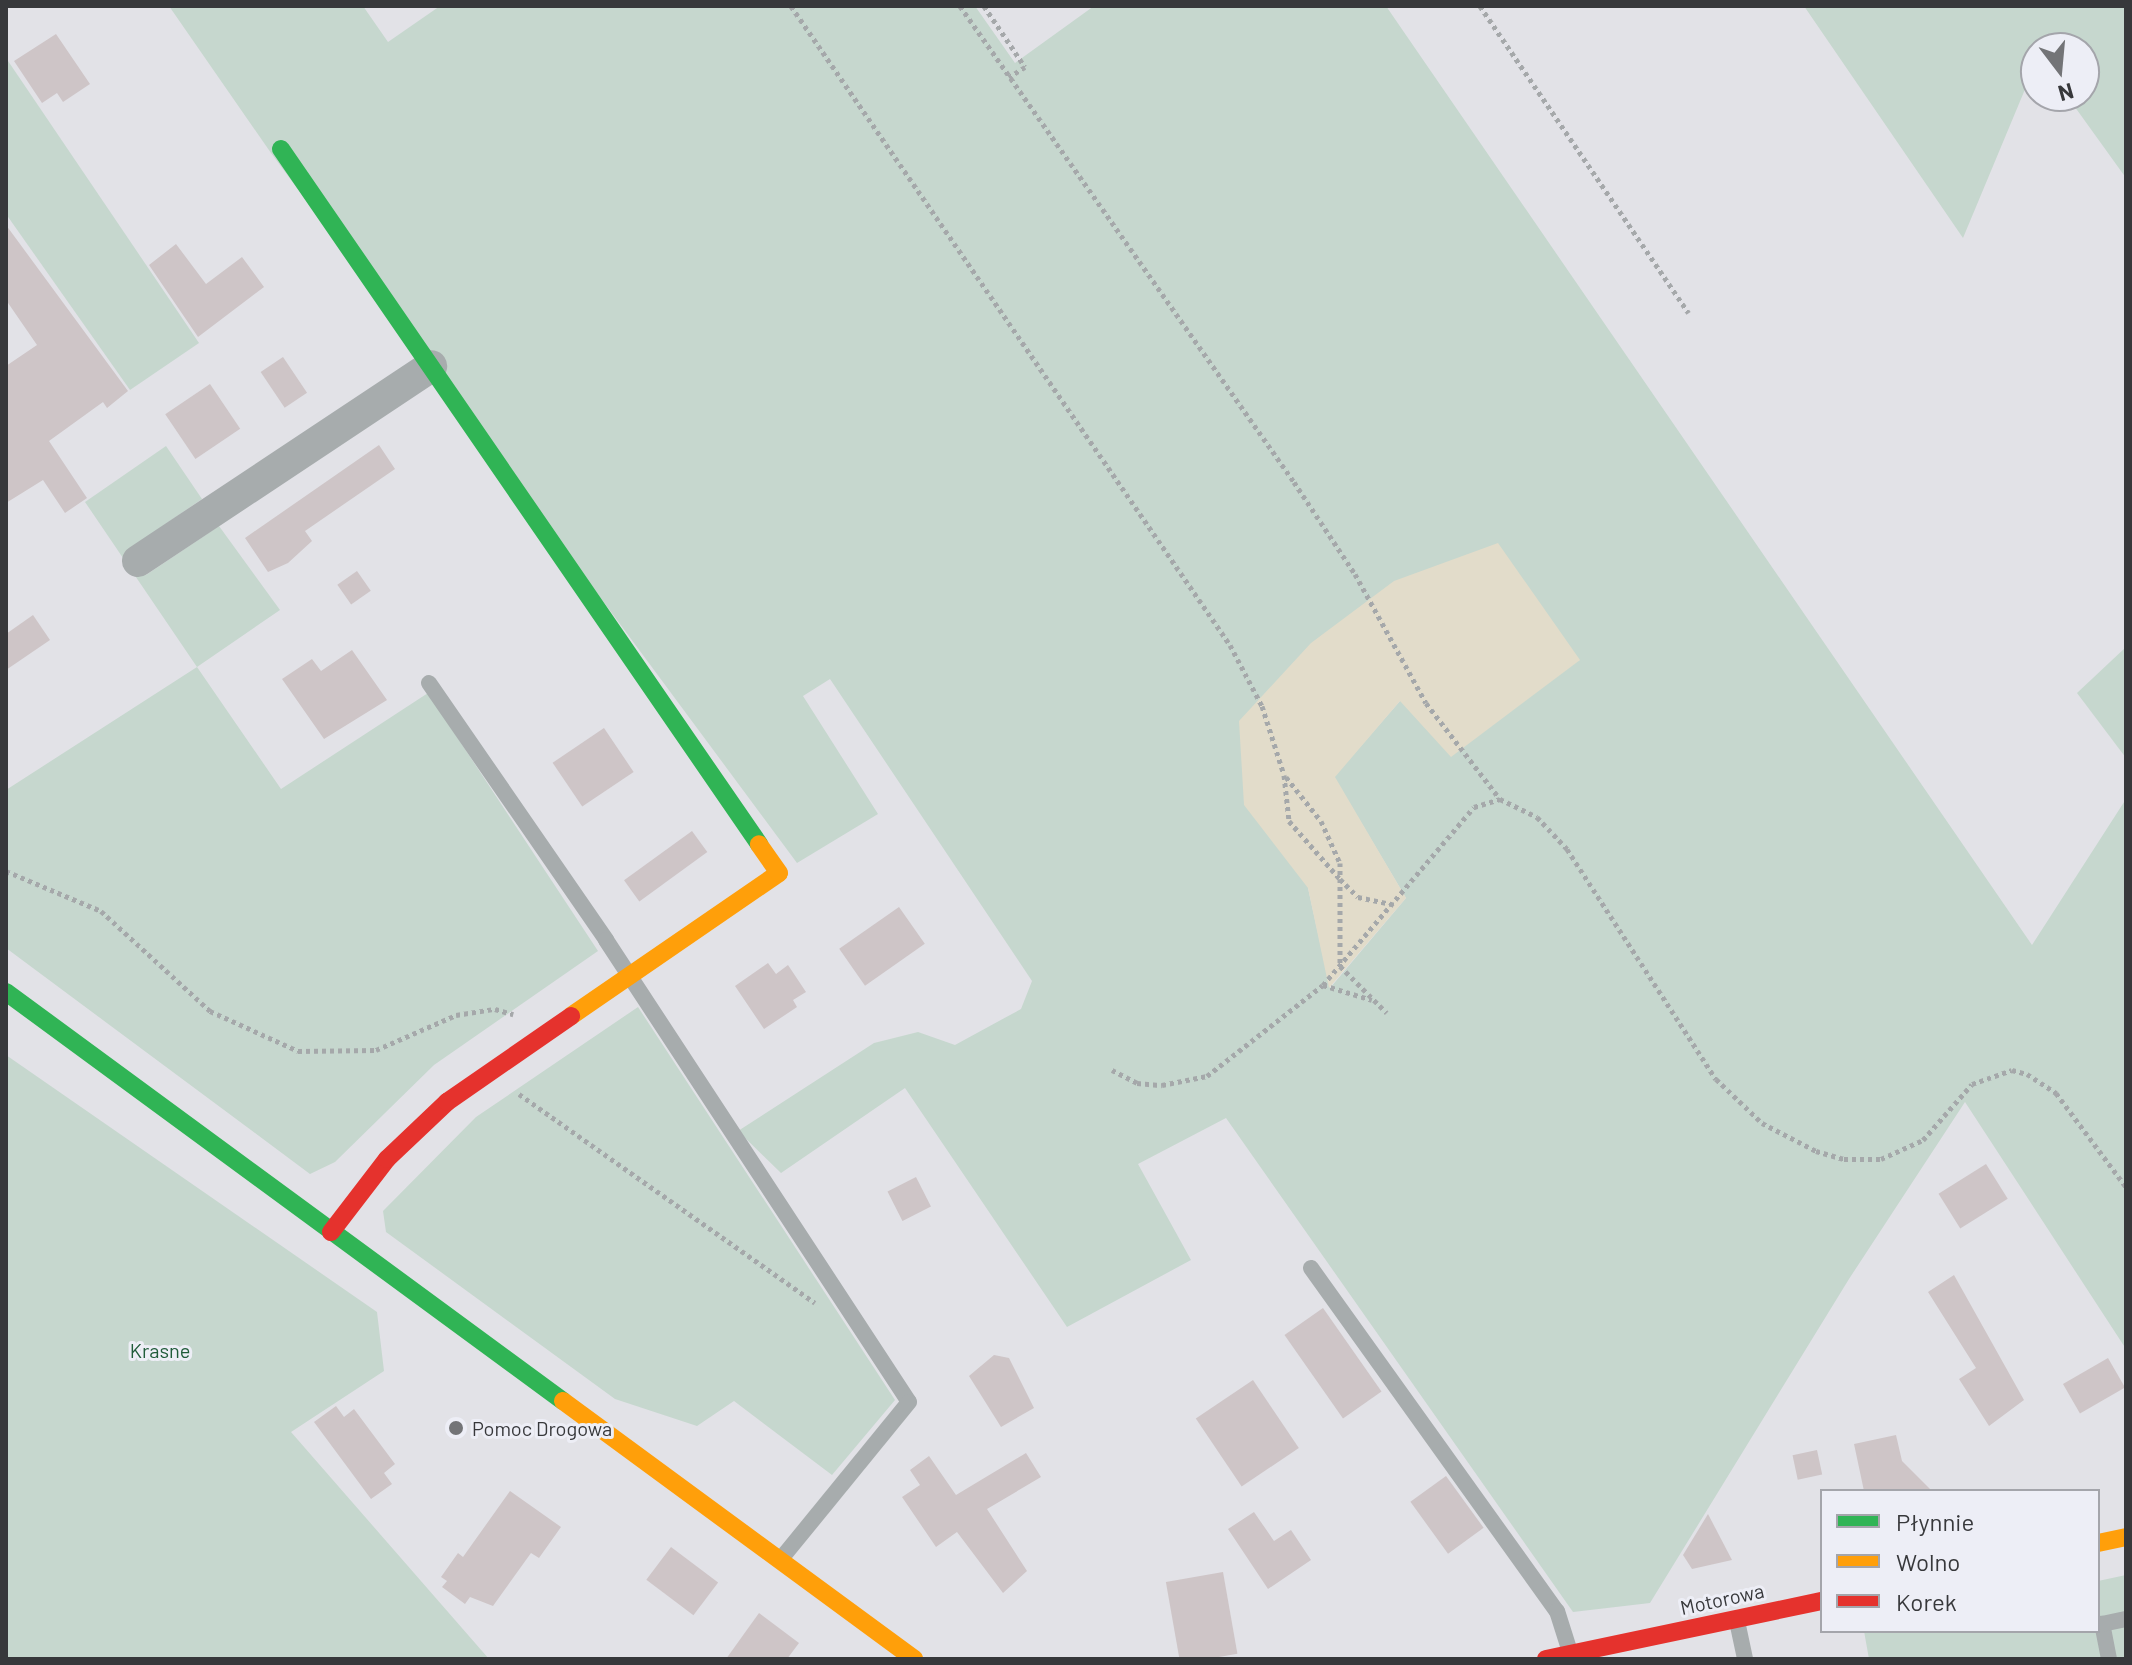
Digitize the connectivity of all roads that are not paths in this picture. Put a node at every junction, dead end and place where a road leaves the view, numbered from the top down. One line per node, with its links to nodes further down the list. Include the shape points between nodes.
1 (281, 149): 2 (street)
2 (431, 366): 3 (street); 5 (street, via 779,873)
3 (138, 561)
4 (429, 683): 5 (lane)
5 (630, 975): 7 (street, via 426,1120 387,1159); 11 (lane, via 909,1402)
6 (6, 992): 7 (street)
7 (331, 1232): 11 (street)
8 (1311, 1268): 16 (lane, via 1557,1611)
9 (2126, 1537): 10 (street)
10 (2100, 1543)
11 (780, 1560): 17 (street)
12 (1820, 1601): 13 (street, Motorowa)
13 (1737, 1619): 15 (street, Motorowa); 19 (lane)
14 (2126, 1619): 20 (lane, via 2102,1624)
15 (1623, 1648): 16 (street, Motorowa)
16 (1571, 1654): 18 (street, Motorowa)
17 (914, 1659)
18 (1546, 1659)
19 (1745, 1659)
20 (2109, 1659)

